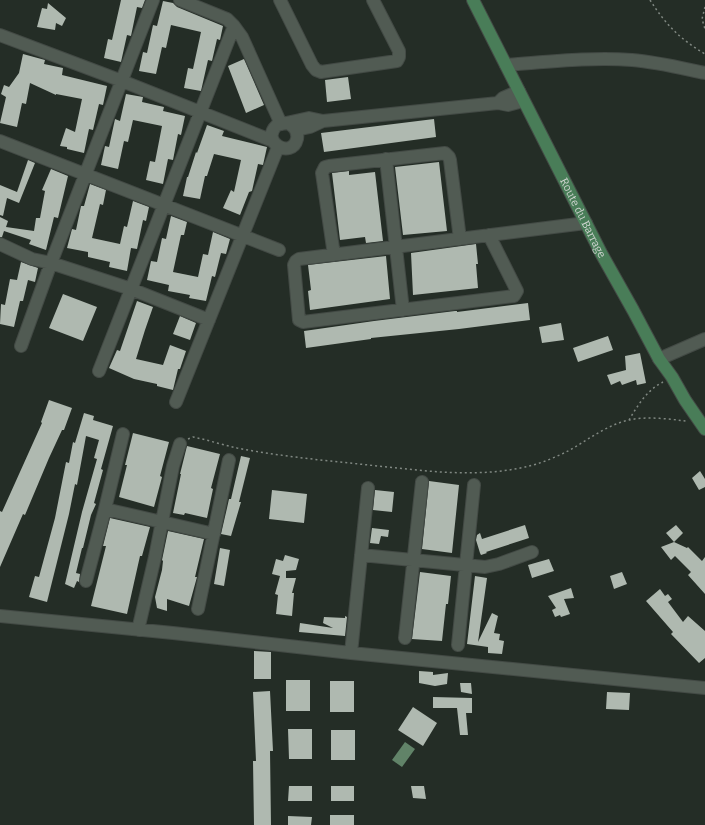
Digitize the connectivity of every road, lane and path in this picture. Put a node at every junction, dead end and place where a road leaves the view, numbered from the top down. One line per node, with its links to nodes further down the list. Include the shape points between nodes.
1 (153, 0): 14 (street)
2 (180, 0): 8 (street, via 227,19)
3 (280, 0): 4 (street, via 312,65 320,72 398,59 399,51)
4 (373, 0)
5 (472, 0): 12 (main road, Route du Barrage)
6 (650, 0): 11 (path, via 662,19 678,36)
7 (705, 6): 9 (path, via 702,19)
8 (234, 26): 16 (street); 17 (street)
9 (705, 29)
10 (0, 35): 14 (street)
11 (705, 54)
12 (506, 65): 13 (street, via 632,60); 15 (main road, Route du Barrage)
13 (705, 73)
14 (122, 81): 16 (street); 21 (street)
15 (521, 96): 17 (street, via 508,105 498,103 323,121 310,127); 23 (main road, Route du Barrage)
16 (200, 112): 19 (street); 22 (street)
17 (288, 126): 19 (street, via 275,128 272,138); 19 (street, via 297,137 295,144 285,148)
18 (0, 141): 21 (street)
19 (276, 144): 25 (street)
20 (386, 159): 26 (street, via 443,152 448,154); 28 (street); 30 (street, via 329,166 323,169)
21 (85, 174): 22 (street); 31 (street)
22 (164, 205): 25 (street); 32 (street)
23 (586, 223): 24 (street); 37 (main road, Route du Barrage)
24 (489, 235): 26 (street); 33 (street, via 517,291 515,295)
25 (243, 236): 29 (street); 34 (street)
26 (460, 239): 28 (street)
27 (0, 244): 31 (street, via 32,259)
28 (396, 247): 30 (street); 33 (street)
29 (279, 250)
30 (334, 255): 33 (street, via 299,259 294,263 301,322)
31 (51, 263): 32 (street); 36 (street)
32 (131, 289): 34 (street); 38 (street)
33 (403, 310)
34 (209, 320): 40 (street)
35 (705, 339): 37 (street)
36 (21, 346)
37 (659, 359): 39 (main road, Route du Barrage)
38 (99, 371)
39 (672, 377): 41 (path, via 651,389); 42 (main road, Route du Barrage)
40 (176, 402)
41 (629, 420): 42 (path, via 651,418); 44 (path, via 540,463 525,468 482,474 428,472 299,457 236,448 194,437)
42 (702, 426)
43 (123, 434): 49 (street)
44 (180, 444): 50 (street)
45 (229, 460): 51 (street)
46 (422, 482): 54 (street)
47 (474, 485): 55 (street)
48 (368, 488): 53 (street)
49 (105, 509): 50 (street); 56 (street)
50 (162, 522): 51 (street); 59 (street)
51 (214, 534): 57 (street)
52 (532, 552): 55 (street, via 490,567)
53 (361, 555): 54 (street); 62 (street)
54 (414, 560): 55 (street); 60 (street)
55 (466, 566): 61 (street)
56 (86, 581)
57 (198, 609)
58 (0, 616): 59 (street)
59 (138, 630): 62 (street)
60 (405, 638)
61 (458, 645)
62 (351, 653): 63 (street)
63 (705, 688)

